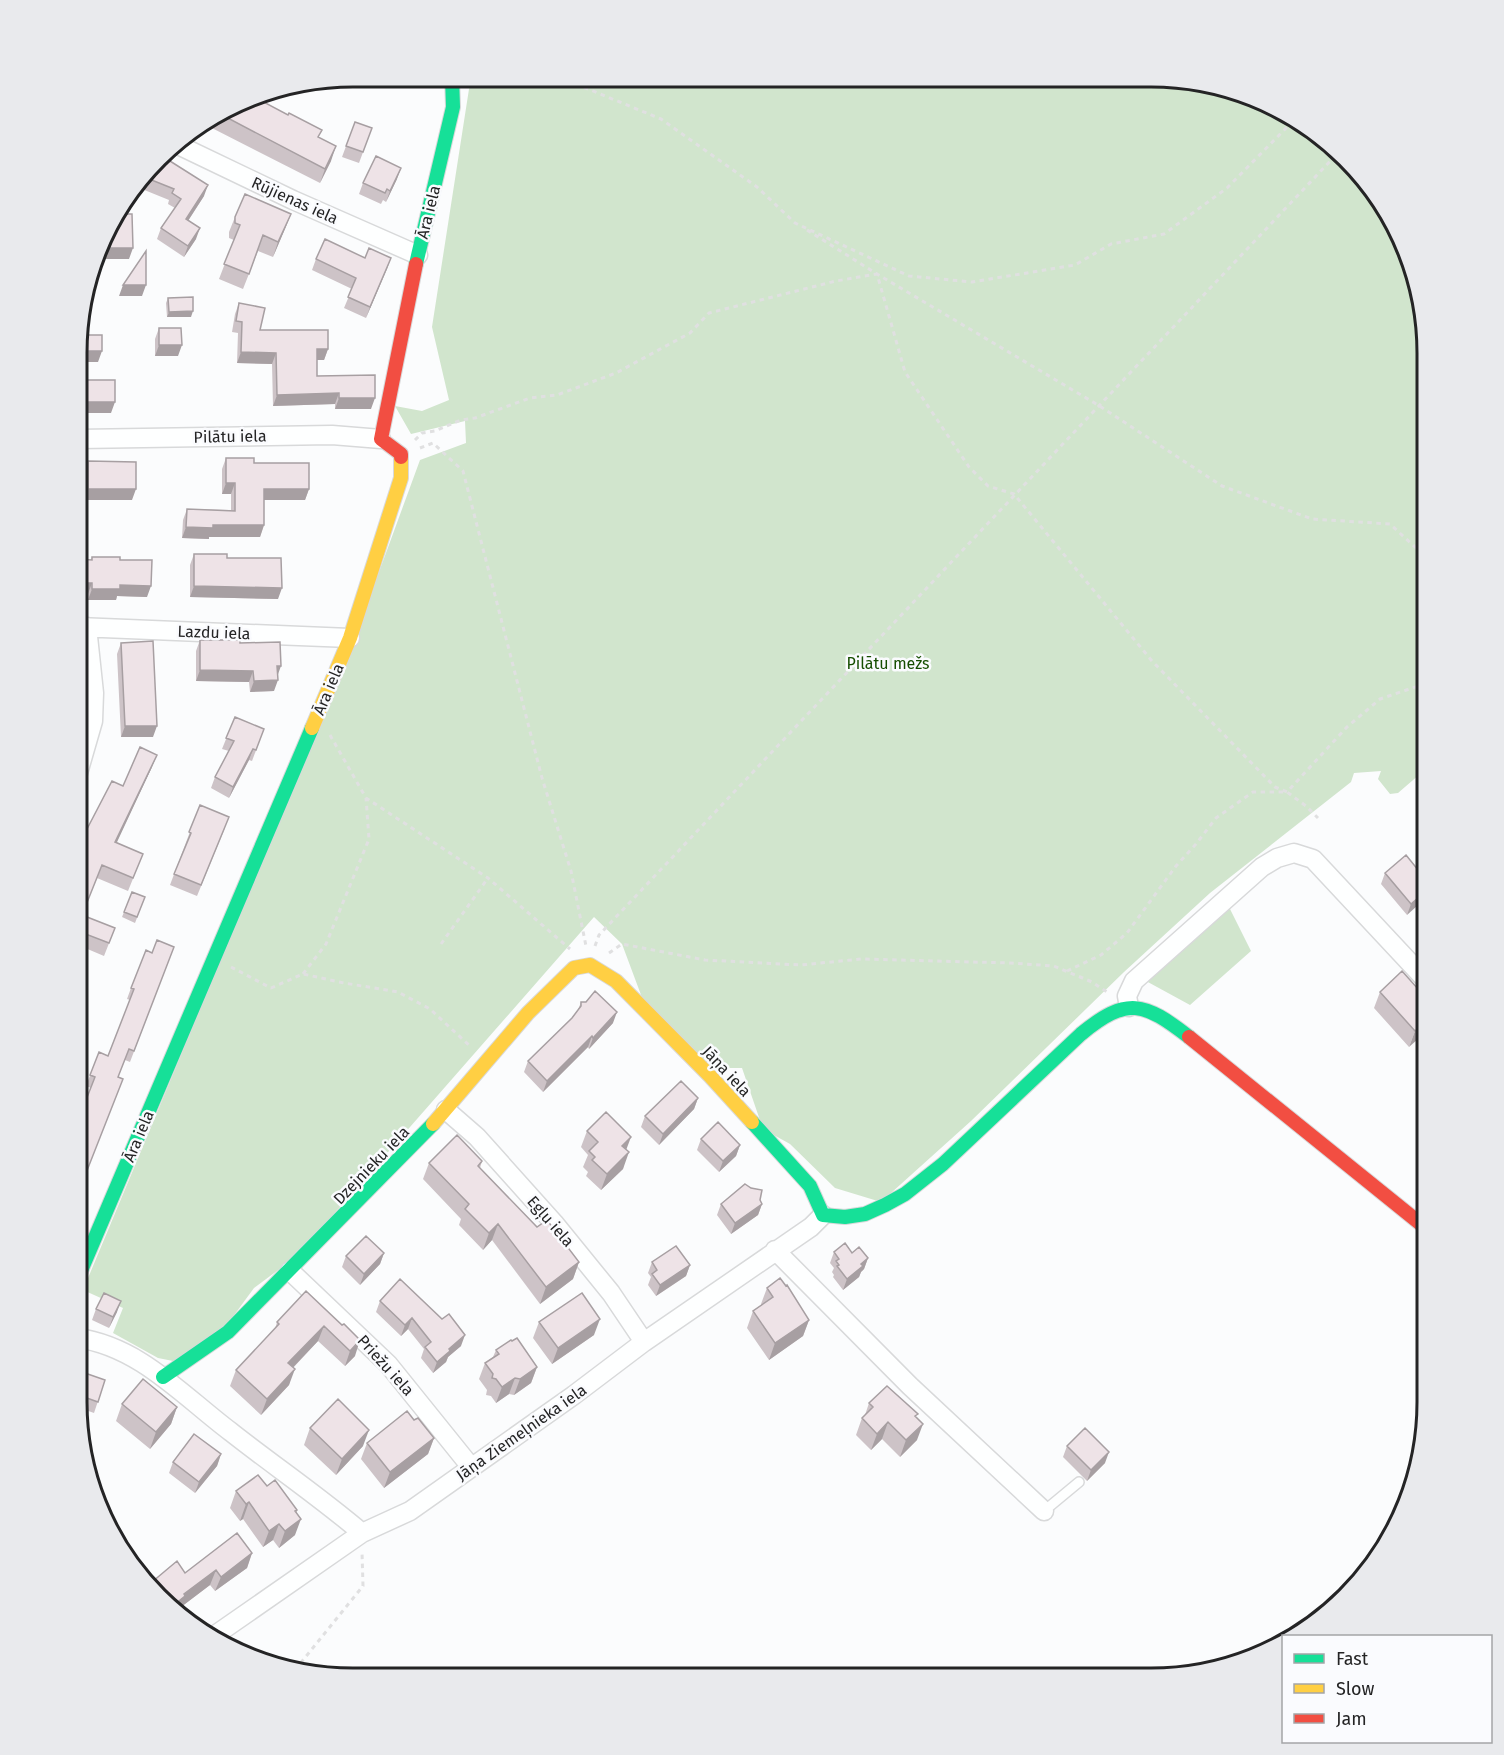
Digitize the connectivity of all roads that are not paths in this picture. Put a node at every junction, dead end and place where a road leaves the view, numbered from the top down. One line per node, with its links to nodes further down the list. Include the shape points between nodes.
1 (452, 87): 3 (street, Āra iela, via 453,107)
2 (184, 148): 3 (street, Rūjienas iela)
3 (418, 255): 5 (street, Āra iela)
4 (87, 439): 5 (street, Pilātu iela, via 332,435)
5 (381, 439): 7 (street, Āra iela, via 402,454 401,478)
6 (87, 627): 7 (street, Lazdu iela)
7 (350, 638): 17 (street, Āra iela)
8 (87, 651): 9 (street, via 94,693)
9 (87, 742)
10 (590, 965): 13 (street, Dzejnieku iela, via 574,968 486,1060); 14 (street, Jāņa iela, via 616,981 711,1076 810,1186)
11 (1417, 970): 12 (street, via 1313,860 1294,853 1262,867 1134,981 1127,996)
12 (1129, 1007): 14 (street, via 1105,1016 1078,1036 956,1153 905,1194 847,1217); 15 (street, via 1144,1007 1176,1028)
13 (446, 1110): 18 (street, Dzejnieku iela); 20 (street, Egļu iela, via 477,1137 554,1223 611,1293)
14 (823, 1215): 16 (street, Jāņa Ziemeļnieka iela)
15 (1417, 1221)
16 (775, 1250): 20 (street, Jāņa Ziemeļnieka iela); 24 (street, via 910,1386)
17 (87, 1256)
18 (290, 1271): 21 (street, Dzejnieku iela, via 228,1332); 22 (street, Priežu iela, via 388,1364)
19 (87, 1339): 21 (street, via 127,1353)
20 (644, 1342): 22 (street, Jāņa Ziemeļnieka iela)
21 (163, 1377): 25 (street)
22 (471, 1467): 25 (street, Jāņa Ziemeļnieka iela, via 410,1511)
23 (1079, 1482): 24 (lane)
24 (1044, 1510)
25 (362, 1533): 26 (street, Jāņa Ziemeļnieka iela)
26 (220, 1632)

